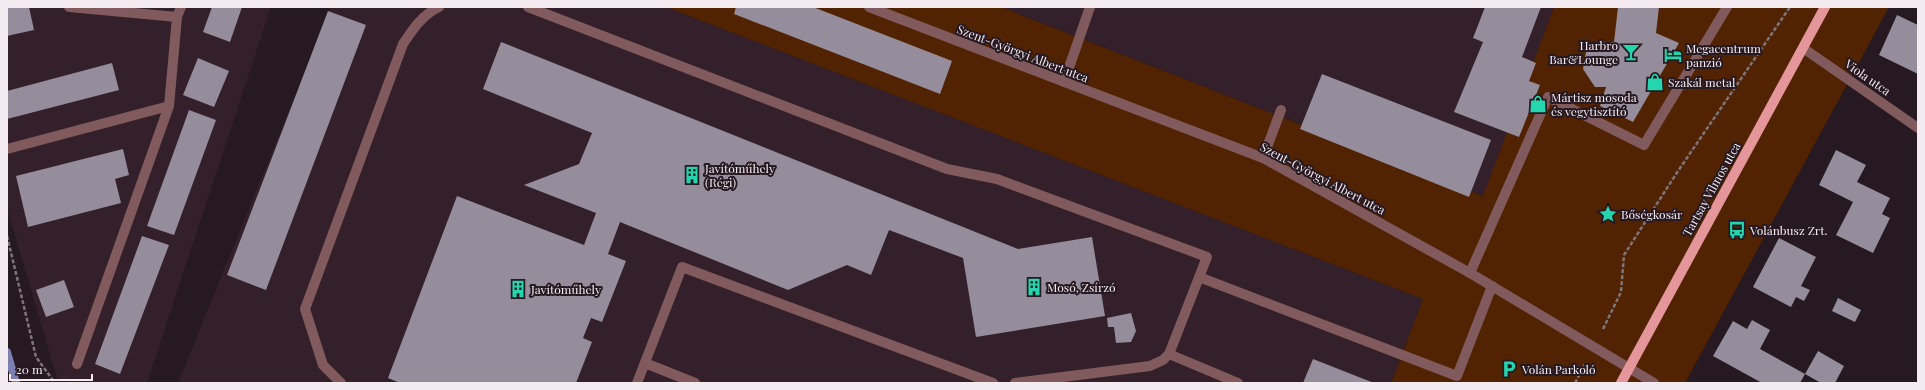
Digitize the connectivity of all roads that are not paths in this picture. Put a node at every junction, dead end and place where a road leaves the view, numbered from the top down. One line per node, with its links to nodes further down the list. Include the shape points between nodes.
1 (69, 7): 9 (street)
2 (181, 7): 10 (street)
3 (438, 7): 26 (street, via 416,24 403,44 305,309 323,365)
4 (528, 7): 19 (street, via 947,169 997,178 1207,257)
5 (869, 7): 12 (street, Szent-Györgyi Albert utca)
6 (1090, 7): 12 (street)
7 (1727, 7): 18 (street, via 1644,145 1548,97)
8 (1824, 7): 11 (main road, Tartsay Vilmos utca)
9 (100, 9): 10 (street)
10 (177, 17): 13 (street)
11 (1803, 48): 15 (street, Viola utca); 24 (main road, Tartsay Vilmos utca)
12 (1064, 82): 17 (street, Szent-Györgyi Albert utca)
13 (169, 106): 16 (street); 23 (street)
14 (1281, 110): 17 (street)
15 (1918, 128)
16 (7, 149)
17 (1263, 158): 18 (street, Szent-Györgyi Albert utca)
18 (1470, 273): 20 (street, Szent-Györgyi Albert utca)
19 (1199, 277): 21 (street); 25 (street)
20 (1492, 286): 24 (street, Szent-Györgyi Albert utca); 25 (street)
21 (1169, 354): 30 (street, via 1150,366); 31 (street)
22 (645, 363): 27 (street); 28 (street); 29 (street, via 682,267)
23 (77, 364)
24 (1629, 368): 32 (main road, Tartsay Vilmos utca); 33 (street, Szent-Györgyi Albert utca)
25 (1456, 379)
26 (342, 383)
27 (638, 383)
28 (695, 383)
29 (993, 383)
30 (1015, 383)
31 (1238, 383)
32 (1621, 383)
33 (1654, 383)

